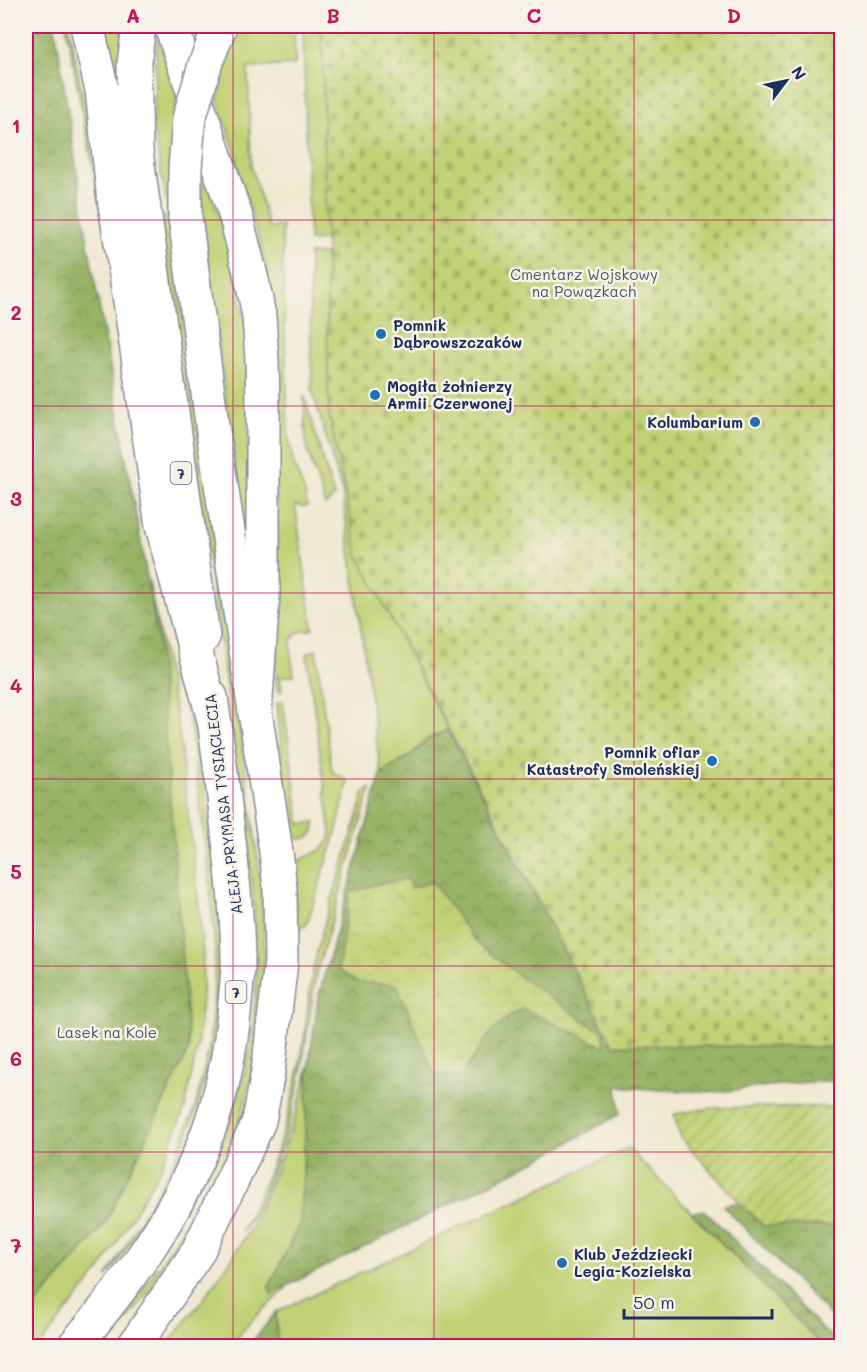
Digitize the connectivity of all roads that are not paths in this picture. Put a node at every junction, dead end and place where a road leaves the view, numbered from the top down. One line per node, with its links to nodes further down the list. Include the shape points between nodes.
1 (87, 26): 6 (main road, via 102,90 113,192 162,526)
2 (139, 26): 6 (main road, ALEJA PRYMASA TYSIĄCLECIA / 7, via 134,64 136,151)
3 (171, 26): 5 (main road, via 236,218 259,316 263,594)
4 (220, 26): 5 (main road, bridge, via 189,119 185,217)
5 (255, 713): 8 (main road, via 280,888 279,973 259,1121 197,1253)
6 (214, 724): 7 (main road, ALEJA PRYMASA TYSIĄCLECIA / 7, via 237,921 238,965 224,1075 193,1171 152,1244)
7 (74, 1347)
8 (134, 1347)

